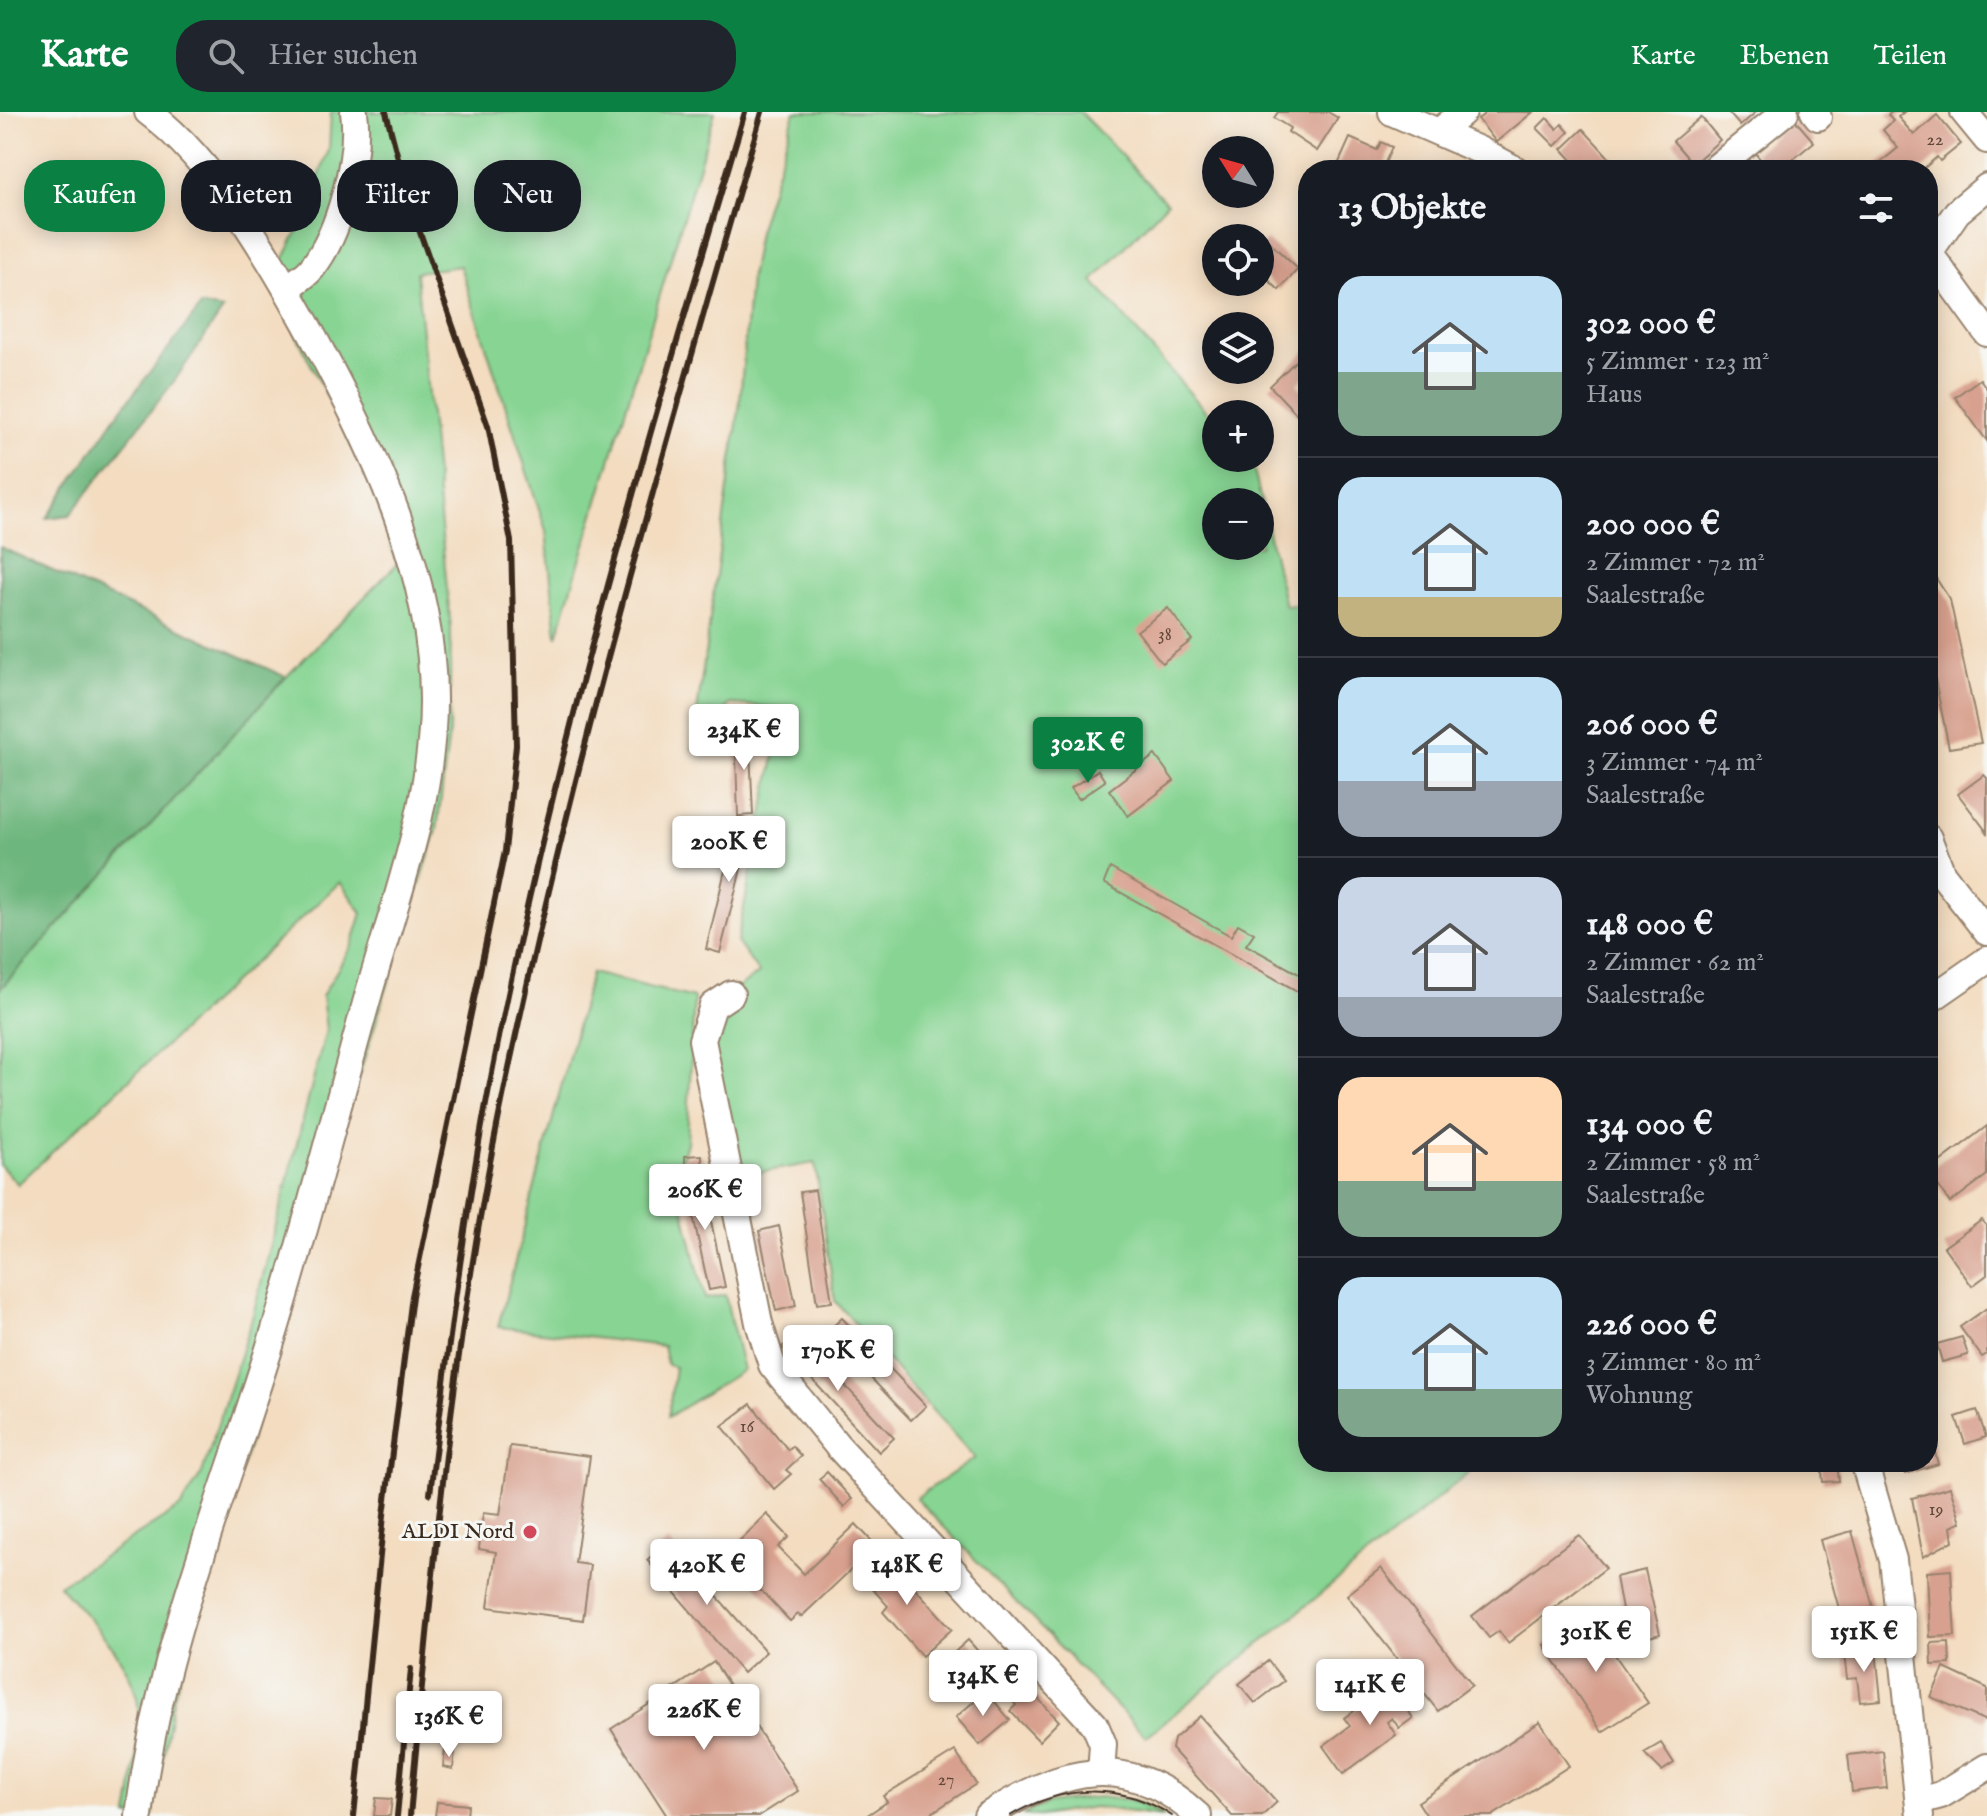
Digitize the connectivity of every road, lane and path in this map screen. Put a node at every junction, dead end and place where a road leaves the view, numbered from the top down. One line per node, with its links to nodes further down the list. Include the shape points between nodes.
1 (148, 112): 14 (street, via 180,139)
2 (354, 112): 14 (street, via 357,132 350,177 334,227 311,269)
3 (1392, 112): 7 (street)
4 (1463, 112): 7 (street)
5 (1785, 112): 10 (street)
6 (1964, 112): 8 (street)
7 (1439, 132): 9 (street)
8 (1987, 140)
9 (1496, 160)
10 (1725, 160)
11 (1987, 187): 12 (street, via 1957,212)
12 (1938, 240)
13 (1938, 265): 15 (street)
14 (287, 288): 25 (street, via 327,363 409,551 430,660 431,751 411,846 270,1346 157,1702)
15 (1987, 333)
16 (1938, 864): 17 (street)
17 (1987, 932)
18 (1987, 960): 20 (street)
19 (731, 994): 23 (street, via 713,1006 702,1040 772,1365 837,1445 1095,1725 1103,1744)
20 (1938, 994)
21 (1867, 1472): 24 (street, via 1893,1560)
22 (1987, 1767): 24 (street)
23 (1101, 1773): 26 (street, via 1051,1781); 27 (street, via 1153,1784)
24 (1919, 1809)
25 (139, 1816)
26 (987, 1816)
27 (1198, 1816)

